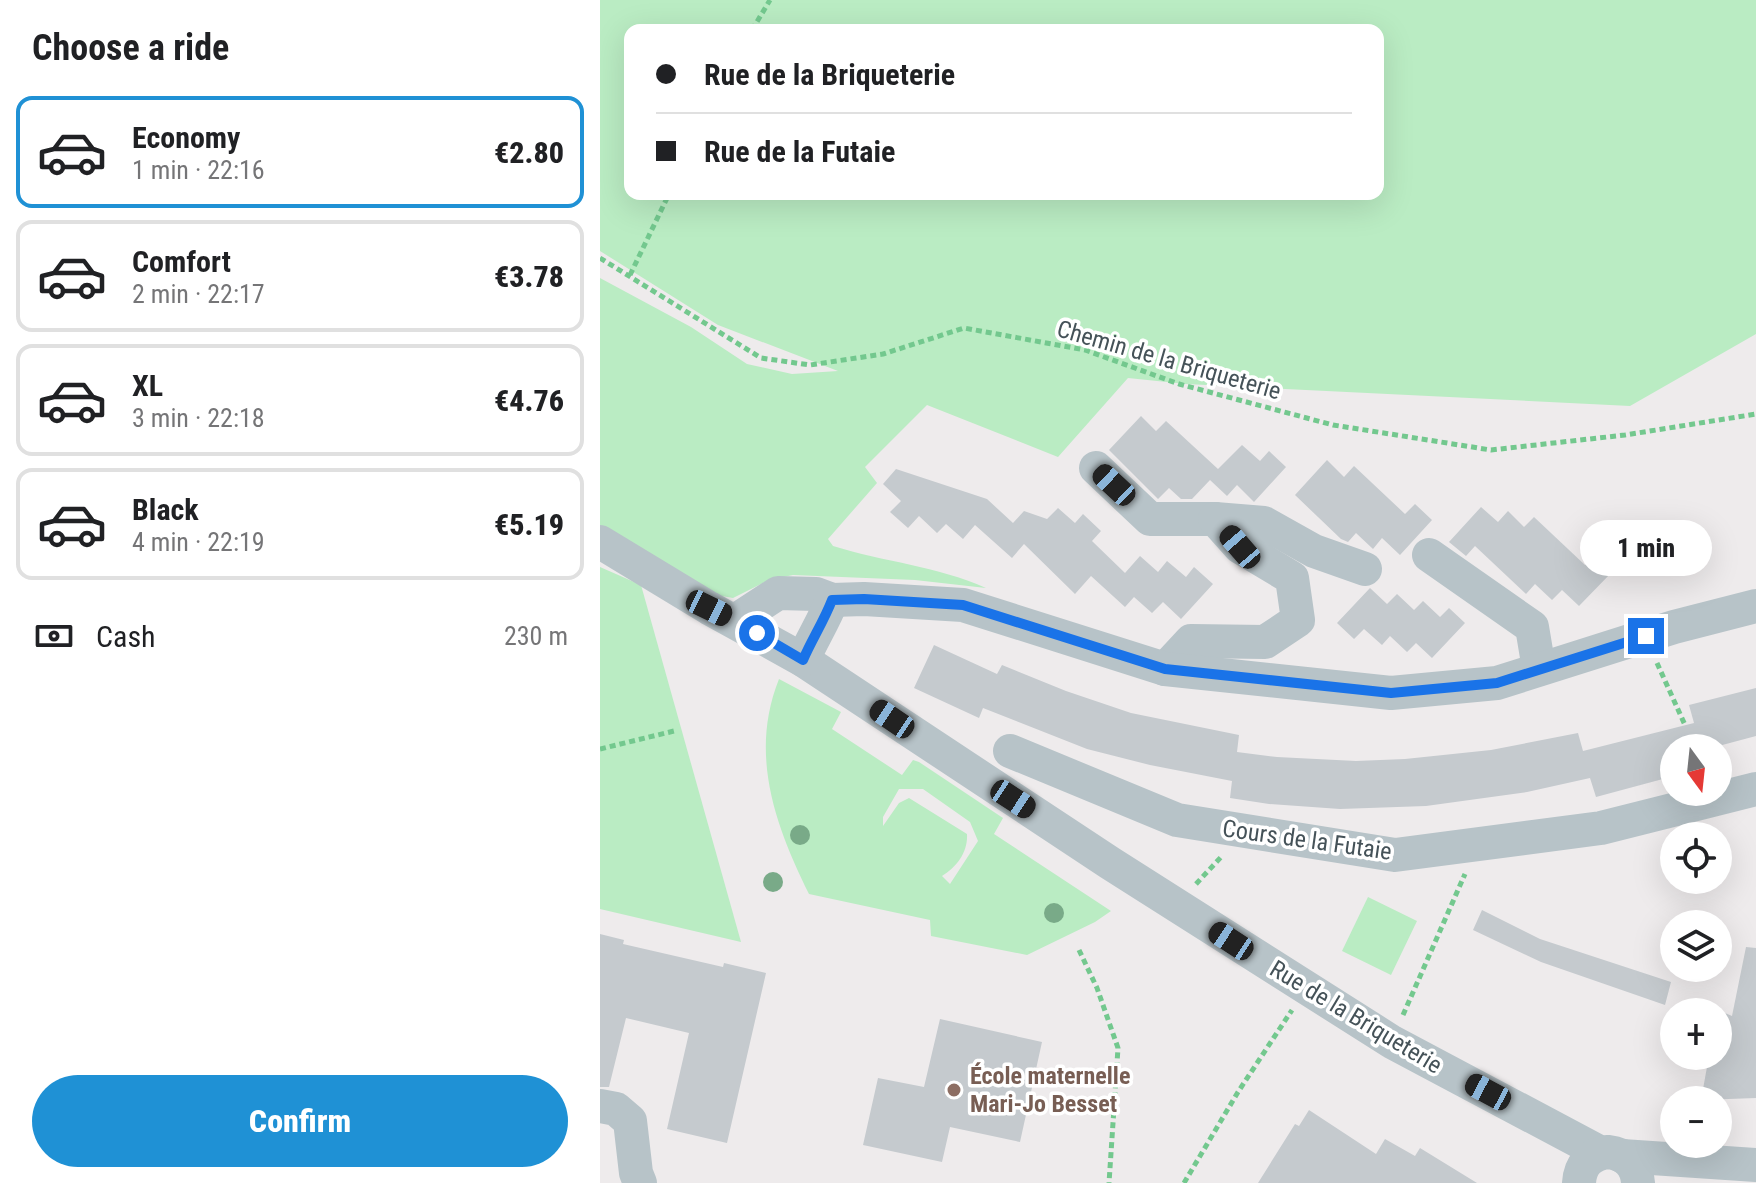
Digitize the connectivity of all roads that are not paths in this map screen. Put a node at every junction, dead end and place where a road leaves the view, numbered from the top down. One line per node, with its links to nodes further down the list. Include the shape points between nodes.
1 (1096, 468): 2 (street, via 1150,519)
2 (1215, 519): 5 (street, via 1264,523 1314,551); 10 (street, via 1240,547 1292,578 1298,620 1265,642 1191,641)
3 (600, 542): 8 (street, Rue de la Briqueterie)
4 (1429, 555): 11 (street, via 1532,627)
5 (1365, 569)
6 (832, 600): 8 (street, via 778,593); 9 (street); 10 (street, via 963,605)
7 (1756, 606): 11 (street)
8 (735, 621): 9 (street, Rue de la Briqueterie)
9 (803, 660): 17 (street, Rue de la Briqueterie, via 1306,990 1538,1118)
10 (1165, 669): 11 (street, via 1391,693 1497,683)
11 (1539, 669)
12 (1010, 751): 13 (street, Cours de la Futaie, via 1177,820 1395,855 1601,828)
13 (1756, 789)
14 (600, 1106): 18 (street, via 616,1109 630,1121)
15 (1719, 1164): 16 (street, Rue de la Briqueterie); 17 (street, Rue de la Briqueterie); 19 (street, Rue de la Briqueterie)
16 (1756, 1165)
17 (1604, 1170)
18 (640, 1183)
19 (1664, 1183)

